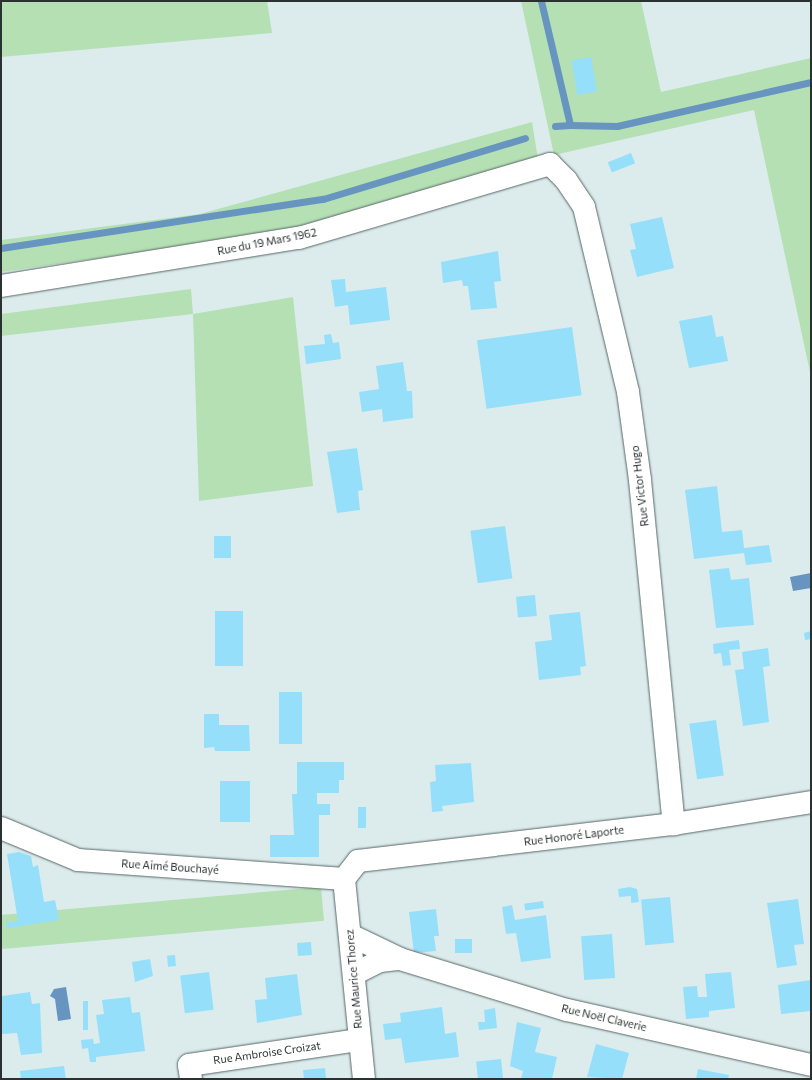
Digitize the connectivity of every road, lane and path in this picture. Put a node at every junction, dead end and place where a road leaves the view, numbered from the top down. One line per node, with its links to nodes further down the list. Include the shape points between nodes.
1 (550, 164): 2 (street, Rue du 19 Mars 1962, via 299,238); 4 (street, Rue Victor Hugo, via 566,180 584,208 628,392 640,480)
2 (1, 286)
3 (811, 802): 4 (street, Rue Honoré Laporte)
4 (674, 824): 6 (street, Rue Honoré Laporte, via 358,861)
5 (1, 828): 6 (street, Rue Aimé Bouchayé, via 78,860)
6 (344, 879): 7 (street, Rue Maurice Thorez)
7 (350, 935): 8 (street, Rue Noël Claverie); 9 (street, Rue Maurice Thorez)
8 (400, 959): 9 (street, Rue Noël Claverie, via 380,961); 11 (street, Rue Noël Claverie, via 567,1010)
9 (354, 974): 10 (street, Rue Maurice Thorez)
10 (359, 1040): 12 (street, Rue Ambroise Croizat, via 189,1064); 13 (street, Rue Maurice Thorez)
11 (811, 1065)
12 (191, 1079)
13 (364, 1079)

